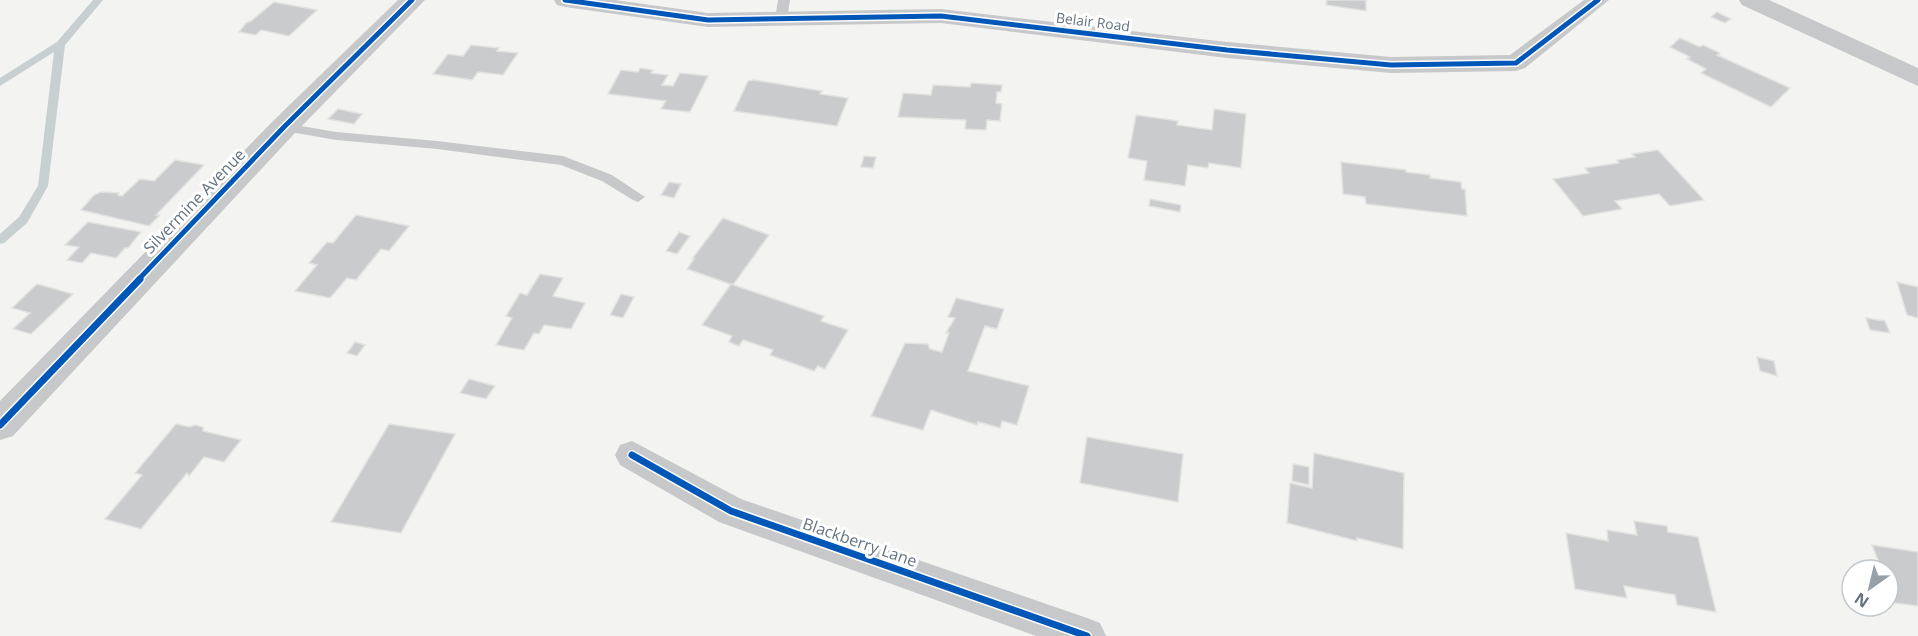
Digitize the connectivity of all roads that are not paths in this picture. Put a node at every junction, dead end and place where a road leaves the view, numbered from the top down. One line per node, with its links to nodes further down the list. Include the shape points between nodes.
1 (412, 0): 9 (street, Silvermine Avenue)
2 (565, 0): 5 (street, Belair Road)
3 (1598, 0): 6 (street, Belair Road, via 1515,63 1391,65 1227,50)
4 (1750, 0): 8 (street)
5 (597, 3): 7 (street, Belair Road, via 708,20)
6 (946, 8): 7 (street, Belair Road)
7 (782, 10)
8 (1918, 77)
9 (284, 127): 10 (lane, via 564,161 607,178); 11 (street, Silvermine Avenue)
10 (638, 197)
11 (0, 425)
12 (632, 455): 13 (street, Blackberry Lane, via 731,511)
13 (1087, 636)

